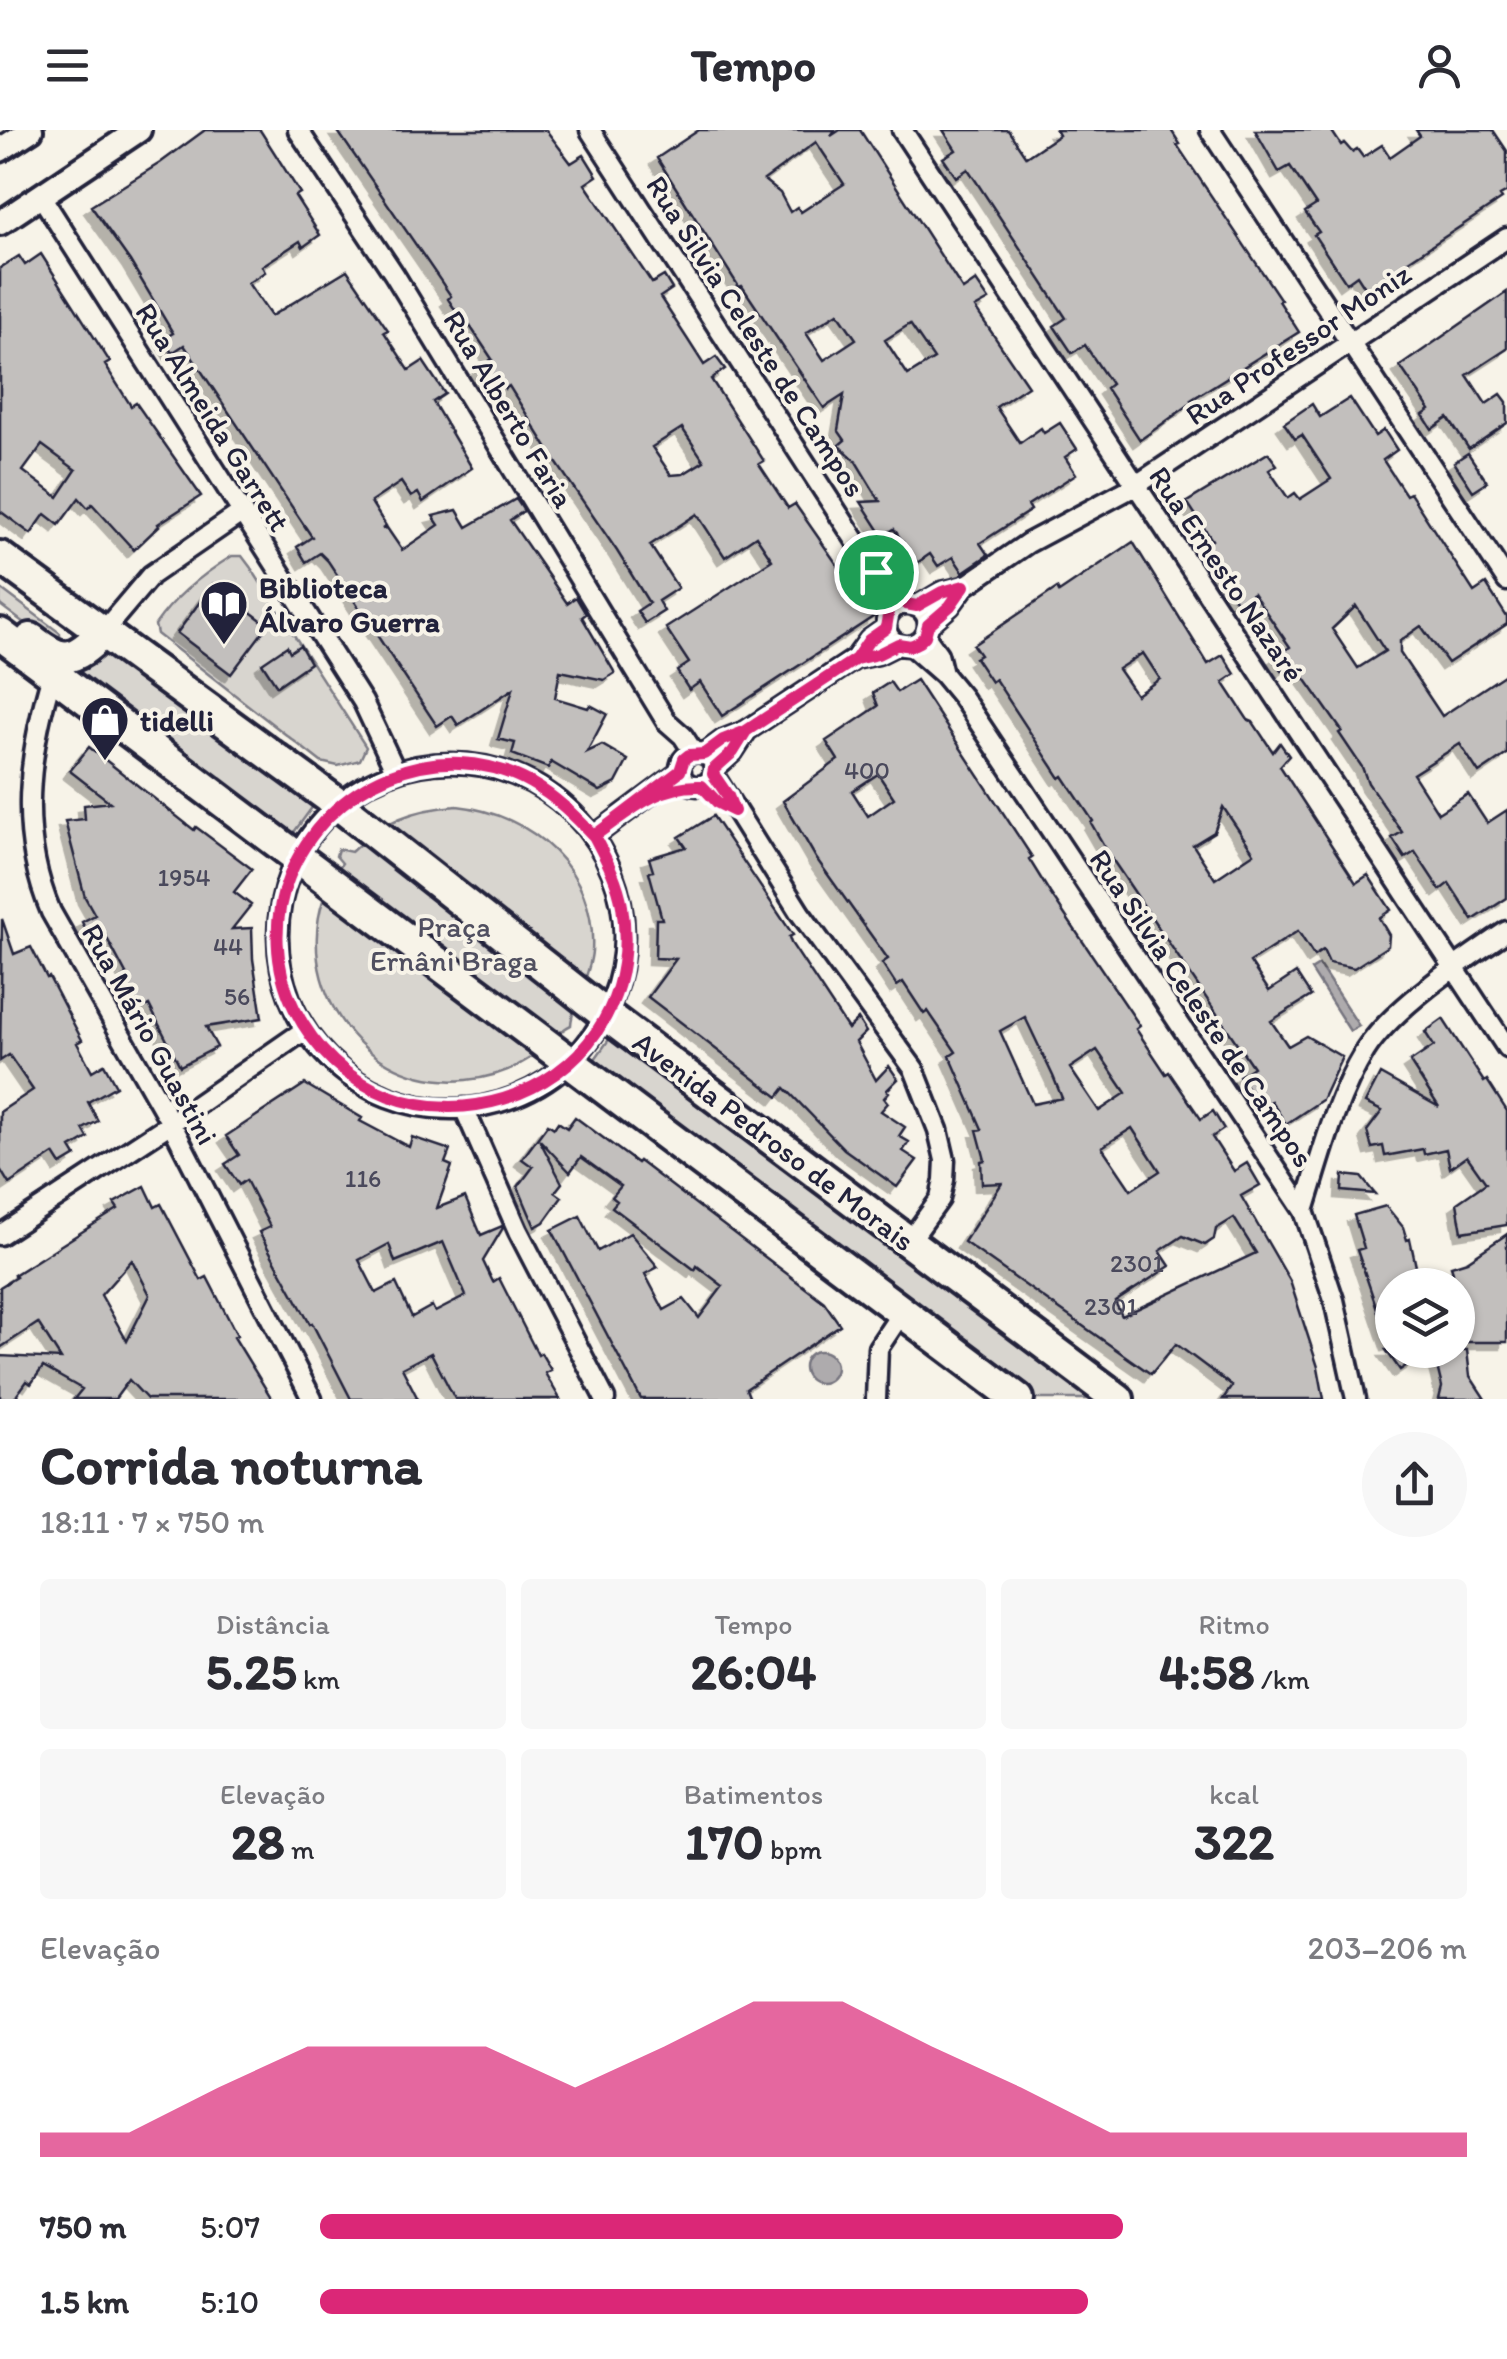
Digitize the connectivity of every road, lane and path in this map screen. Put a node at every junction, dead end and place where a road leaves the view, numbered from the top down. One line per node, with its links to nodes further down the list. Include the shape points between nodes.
1 (32, 130): 7 (street)
2 (139, 130): 8 (street)
3 (298, 130): 26 (street, Rua Alberto Faria, via 394,274 666,721 683,736)
4 (590, 130): 15 (street, Rua Silvia Celeste de Campos)
5 (902, 130): 12 (street, Rua Ernesto Nazaré)
6 (1210, 130): 11 (street)
7 (0, 150)
8 (42, 196): 9 (street); 13 (street, Rua Almeida Garrett)
9 (0, 223)
10 (1507, 238): 11 (street, Rua Professor Moniz)
11 (1349, 343): 12 (street, Rua Professor Moniz); 16 (street)
12 (1135, 486): 17 (street, Rua Professor Moniz); 32 (street, Rua Ernesto Nazaré)
13 (241, 513): 22 (street, via 151,575); 27 (street, Rua Almeida Garrett, via 363,702)
14 (0, 557): 22 (highway, Avenida Pedroso de Morais)
15 (876, 572): 18 (street, Rua Silvia Celeste de Campos); 20 (street, Rua Silvia Celeste de Campos)
16 (1507, 582)
17 (964, 586): 18 (street, Rua Professor Moniz); 23 (street, Rua Professor Moniz)
18 (912, 605): 20 (street, Rua Professor Moniz, via 897,607); 23 (street, Rua Silvia Celeste de Campos, via 924,612)
19 (0, 616): 22 (highway, via 55,657 74,655)
20 (888, 622): 23 (street); 24 (street, Rua Professor Moniz)
21 (0, 634): 25 (highway, Avenida Pedroso de Morais)
22 (101, 634): 28 (highway, Avenida Pedroso de Morais)
23 (916, 638): 24 (street, Rua Professor Moniz); 39 (street, Rua Silvia Celeste de Campos, via 938,654 944,674)
24 (856, 659): 26 (street, Rua Professor Moniz, via 746,731 733,752)
25 (52, 675): 30 (highway, Avenida Pedroso de Morais); 38 (street, Rua Mário Guastini, via 30,788 37,873 51,912)
26 (697, 769): 29 (street, Rua Professor Moniz); 41 (street, Rua Alberto Faria, via 728,796 800,913 914,1069 938,1130 944,1180 940,1199)
27 (396, 772): 28 (street); 29 (street, via 446,764 497,769 557,799)
28 (338, 804): 30 (street); 33 (highway, Avenida Pedroso de Morais)
29 (594, 836): 33 (street, via 614,876 625,932)
30 (297, 856): 34 (street, via 277,926 284,980); 36 (highway, Avenida Pedroso de Morais)
31 (1507, 932): 32 (street)
32 (1454, 966): 35 (street, Rua Ernesto Nazaré); 39 (street, via 1368,1047 1345,1088)
33 (606, 1014): 36 (street); 41 (highway, Avenida Pedroso de Morais)
34 (306, 1030): 37 (street, via 358,1082 426,1107); 38 (street)
35 (1507, 1048)
36 (570, 1062): 37 (street, via 539,1086); 42 (highway, Avenida Pedroso de Morais)
37 (464, 1108): 44 (street, via 518,1232)
38 (171, 1123): 40 (street); 43 (street, Rua Mário Guastini)
39 (1304, 1211): 48 (street, Rua Silvia Celeste de Campos, via 1334,1300)
40 (0, 1235)
41 (909, 1242): 47 (highway, Avenida Pedroso de Morais)
42 (902, 1312): 45 (street, via 878,1348); 46 (highway, Avenida Pedroso de Morais)
43 (312, 1399)
44 (604, 1399)
45 (876, 1399)
46 (1018, 1399)
47 (1118, 1399)
48 (1356, 1399)

